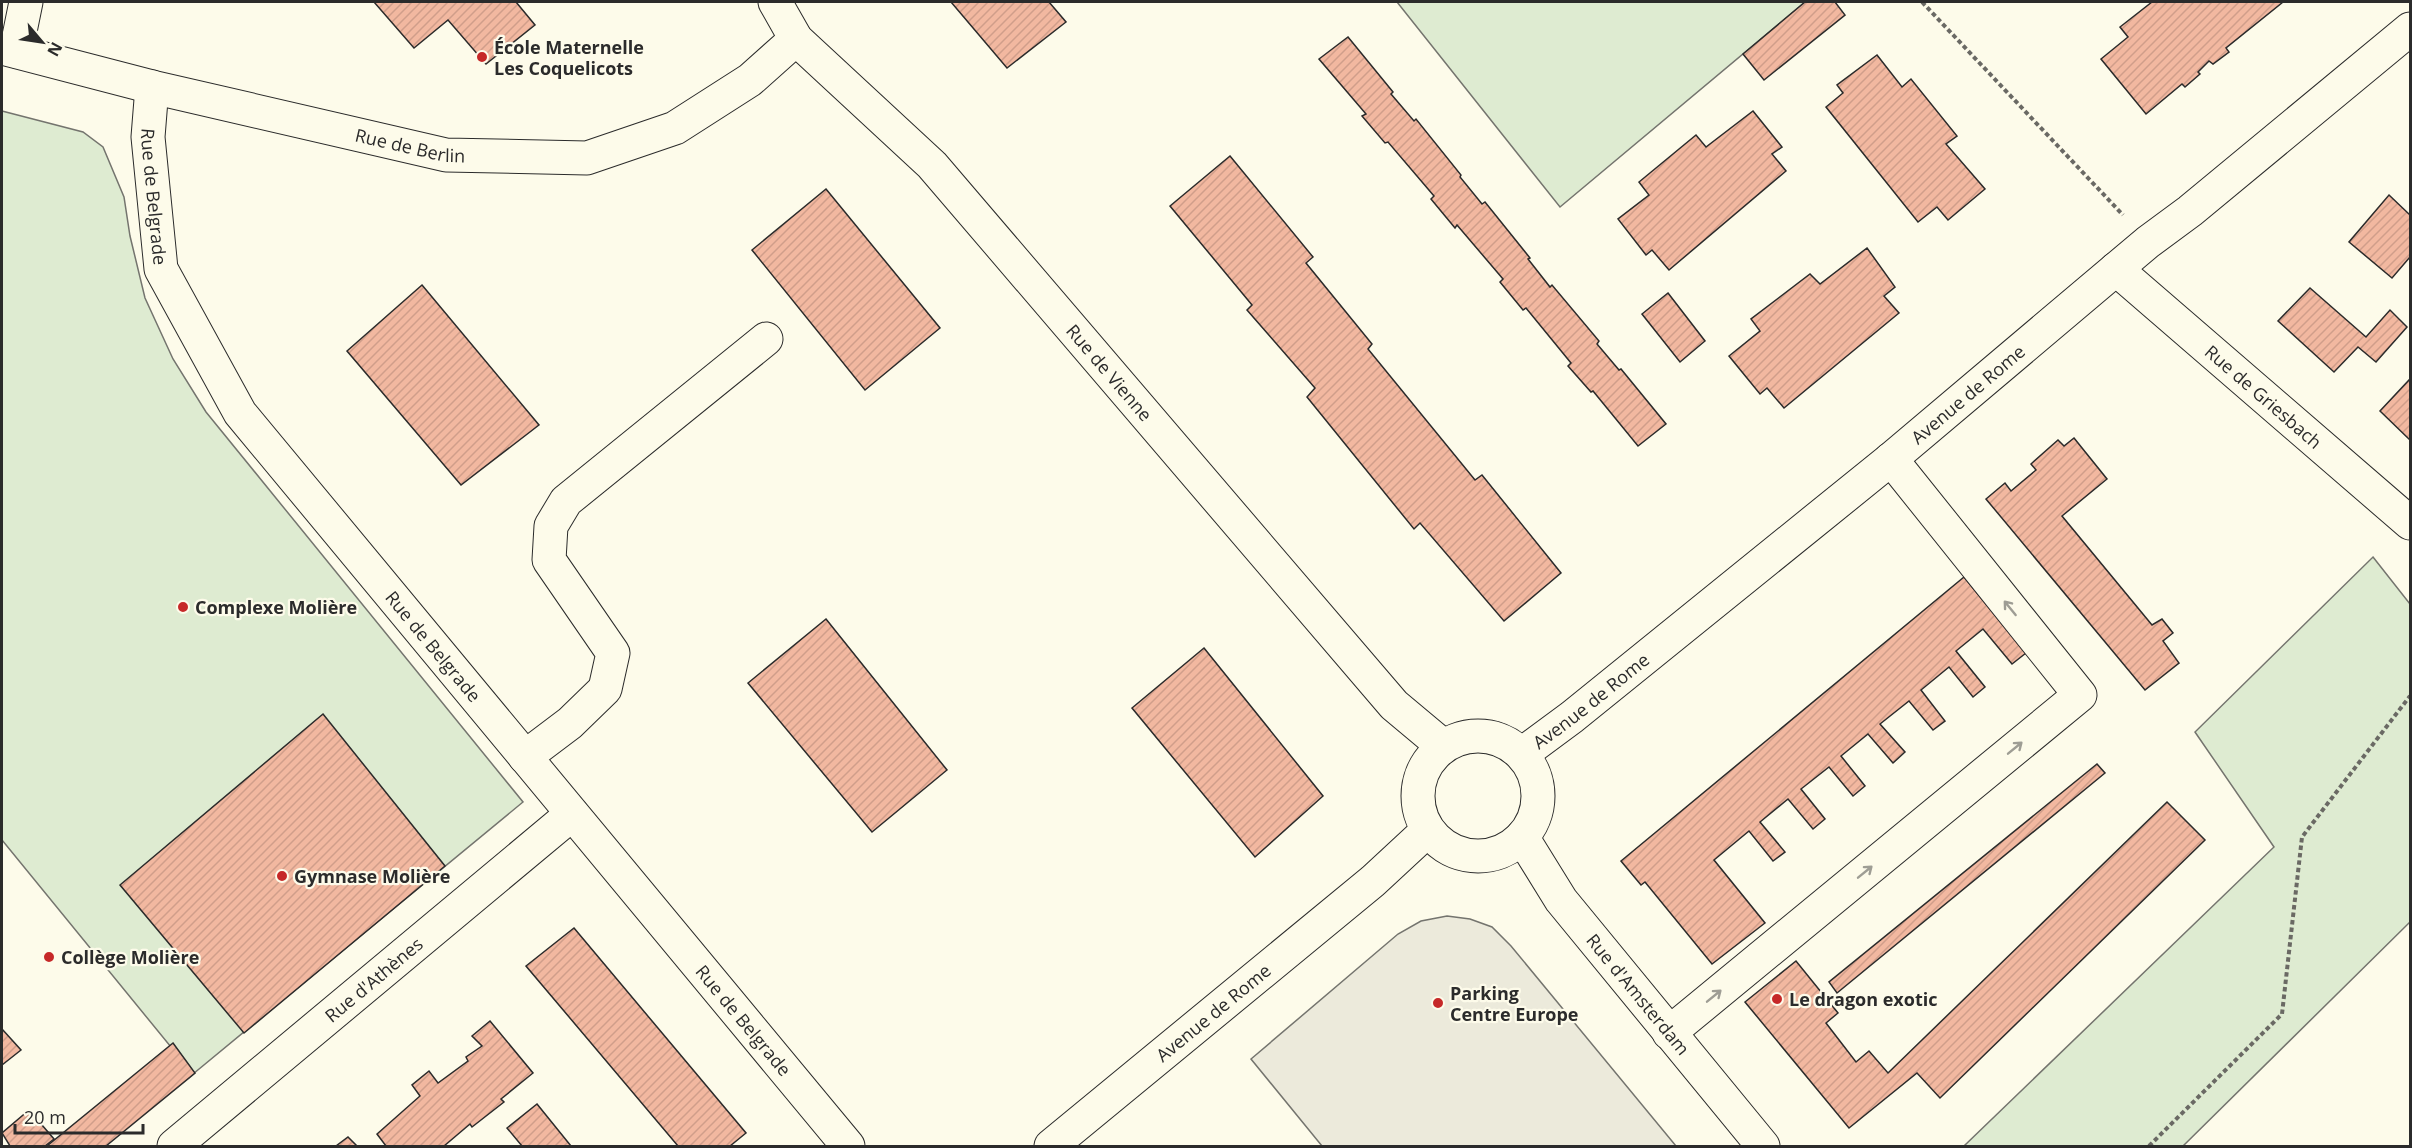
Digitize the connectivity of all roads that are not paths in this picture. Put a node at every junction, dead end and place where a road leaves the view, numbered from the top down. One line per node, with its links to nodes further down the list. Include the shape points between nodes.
1 (26, 2): 5 (street)
2 (776, 2): 4 (street, Rue de Vienne)
3 (2410, 29): 7 (street, Avenue de Rome)
4 (796, 39): 6 (street, Rue de Berlin, via 750,80 675,128 587,158 446,154); 11 (street, Rue de Vienne, via 932,165 1394,705)
5 (9, 50): 6 (street, Rue de Berlin)
6 (152, 87): 13 (street, Rue de Belgrade, via 148,137 161,269 234,402)
7 (2116, 269): 9 (street, Avenue de Rome); 10 (street, Rue de Griesbach)
8 (766, 339): 13 (street, via 566,501 551,526 549,560 613,653 605,689 570,723)
9 (1891, 459): 12 (street, Avenue de Rome); 17 (street, one-way to 9, via 2080,695)
10 (2410, 523)
11 (1443, 746): 12 (street, via 1463,737 1484,736 1505,741); 15 (street, via 1427,763 1418,785 1418,808)
12 (1522, 754): 16 (street, via 1534,773 1538,795 1534,818)
13 (525, 757): 14 (street, Rue de Belgrade)
14 (573, 814): 18 (street, Rue d'Athènes); 19 (street, Rue de Belgrade)
15 (1428, 830): 16 (street, via 1447,848 1472,856 1498,853); 20 (street, Avenue de Rome, via 1373,881)
16 (1522, 837): 17 (street, Rue d'Amsterdam, via 1561,900)
17 (1669, 1033): 21 (street, Rue d'Amsterdam)
18 (174, 1146)
19 (848, 1146)
20 (1051, 1146)
21 (1763, 1146)

